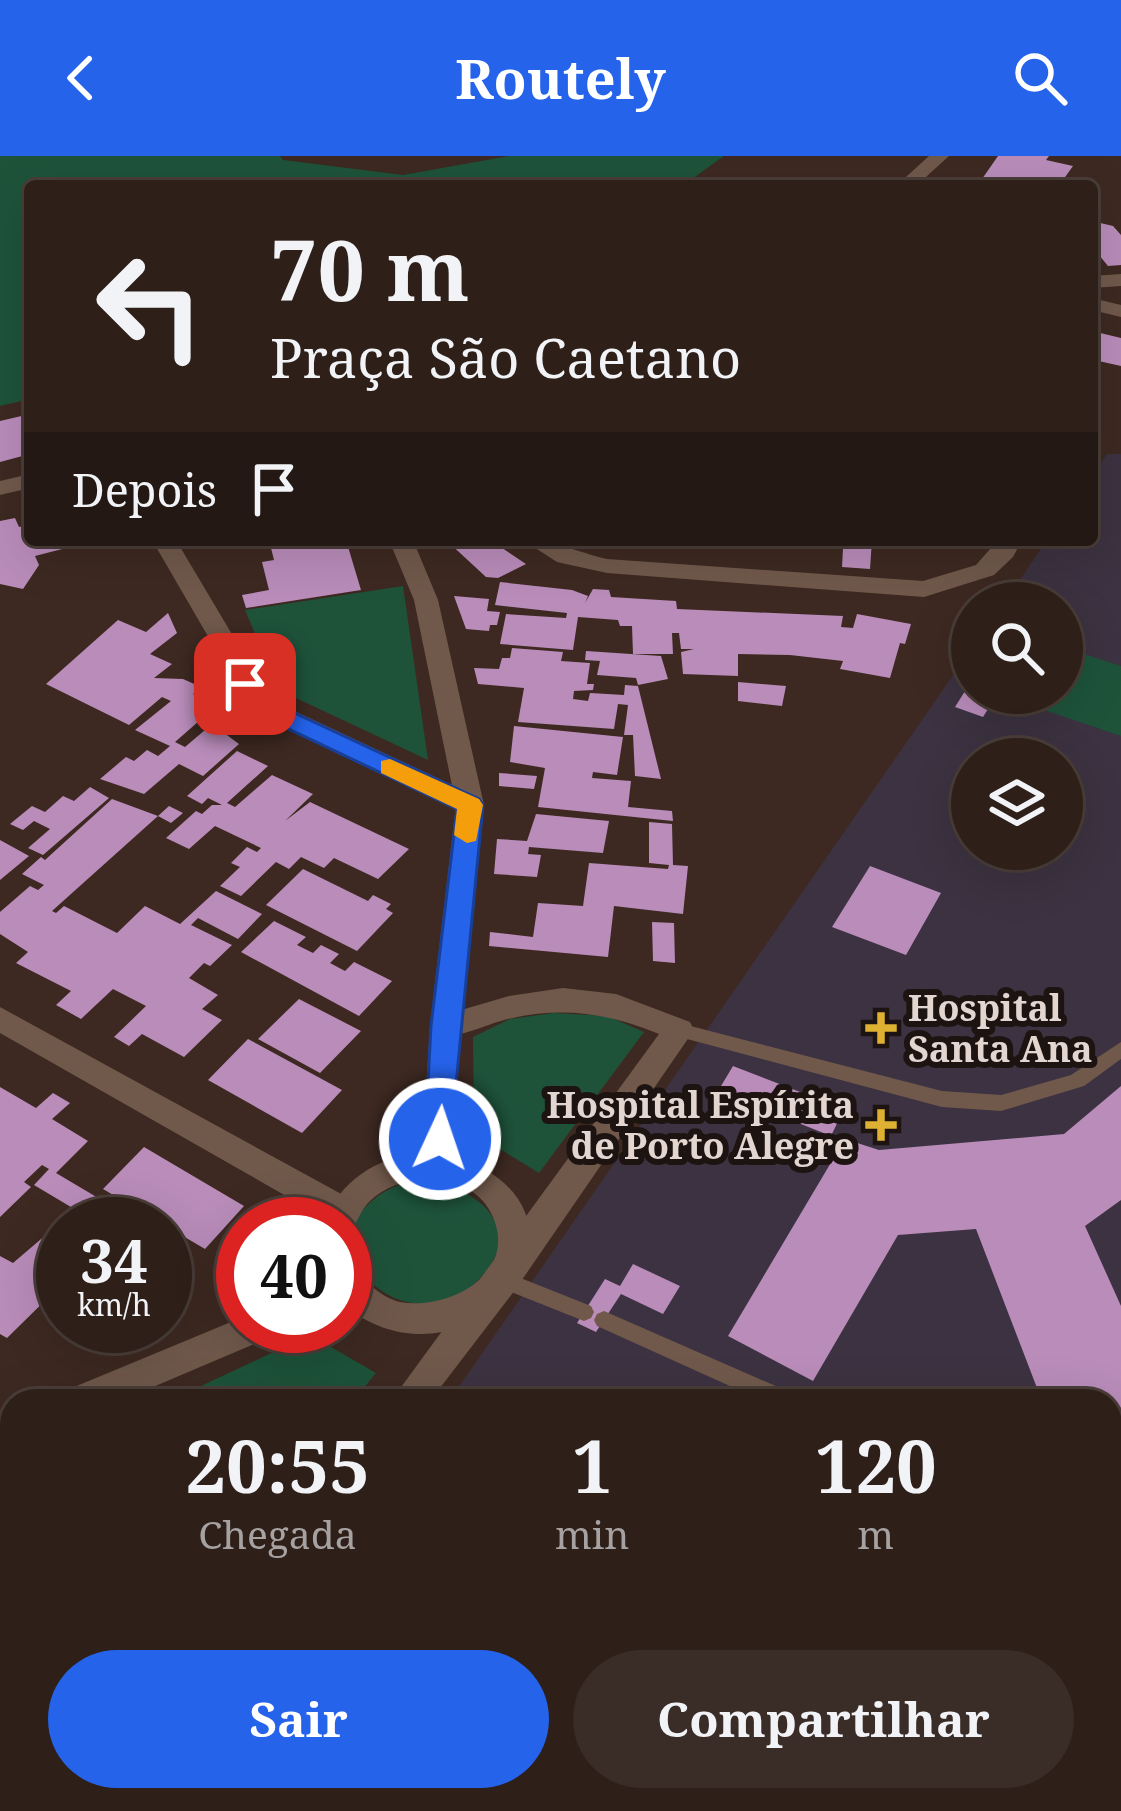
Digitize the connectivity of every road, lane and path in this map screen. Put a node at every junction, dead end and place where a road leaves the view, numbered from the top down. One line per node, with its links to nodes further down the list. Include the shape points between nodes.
1 (940, 156): 2 (street)
2 (912, 180)
3 (168, 546): 7 (street, via 261,706)
4 (404, 546): 7 (street, via 426,600)
5 (547, 546): 6 (street, via 607,566 924,589 985,570)
6 (1008, 546)
7 (470, 805): 9 (street)
8 (0, 1018): 13 (street)
9 (445, 1026): 10 (street, via 513,1004 570,998 628,1005); 12 (street)
10 (679, 1030): 11 (lane, via 942,1099 1000,1103 1077,1081); 15 (street)
11 (1121, 1049)
12 (438, 1165): 14 (street, via 383,1175); 15 (street, via 466,1171 507,1205 515,1230)
13 (304, 1197)
14 (354, 1197)
15 (503, 1280): 16 (street, via 454,1314 423,1320); 19 (street); 20 (lane)
16 (372, 1307)
17 (216, 1344): 18 (street)
18 (109, 1389)
19 (418, 1389)
20 (759, 1389)

